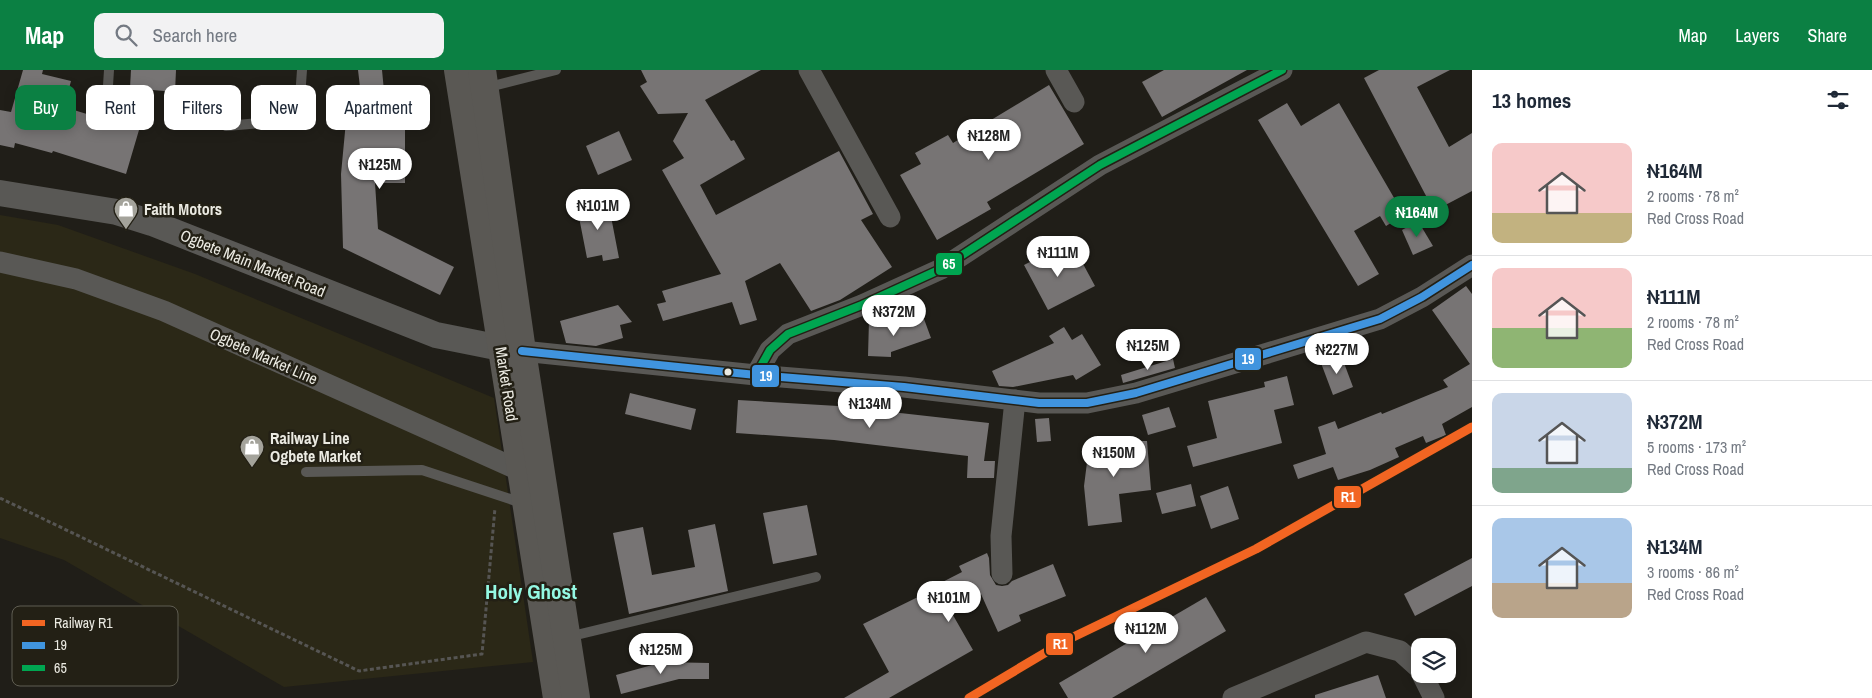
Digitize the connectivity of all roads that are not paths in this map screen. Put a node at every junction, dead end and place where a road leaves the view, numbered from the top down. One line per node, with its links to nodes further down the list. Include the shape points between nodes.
1 (109, 70): 9 (lane)
2 (302, 70): 11 (lane, via 300,98 293,113 283,121)
3 (458, 70): 16 (main road, Market Road)
4 (556, 70): 8 (lane)
5 (809, 70): 13 (street)
6 (1056, 70): 10 (street)
7 (1282, 70): 17 (street, via 1100,165 941,269 788,334 770,350)
8 (483, 79): 16 (main road, Market Road)
9 (108, 85)
10 (1074, 102)
11 (241, 125)
12 (0, 193): 16 (street, Ogbete Main Market Road, via 117,212 436,334)
13 (890, 217)
14 (0, 262): 19 (street, Ogbete Market Line, via 76,279 164,312)
15 (1472, 265): 18 (street, via 1416,301 1380,319 1155,388 1087,403)
16 (511, 350): 17 (street); 19 (main road, Market Road); 24 (main road, Market Road)
17 (756, 375): 18 (street)
18 (1015, 400): 22 (street, via 1001,536)
19 (521, 471): 21 (main road, Market Road)
20 (306, 472): 21 (lane, via 422,470)
21 (526, 504): 27 (main road, Market Road)
22 (1002, 574)
23 (816, 577): 24 (lane)
24 (567, 637): 28 (main road, Market Road)
25 (1411, 660): 29 (street, via 1400,651 1366,642)
26 (1426, 683): 30 (street)
27 (557, 698)
28 (576, 698)
29 (1233, 698)
30 (1434, 698)

